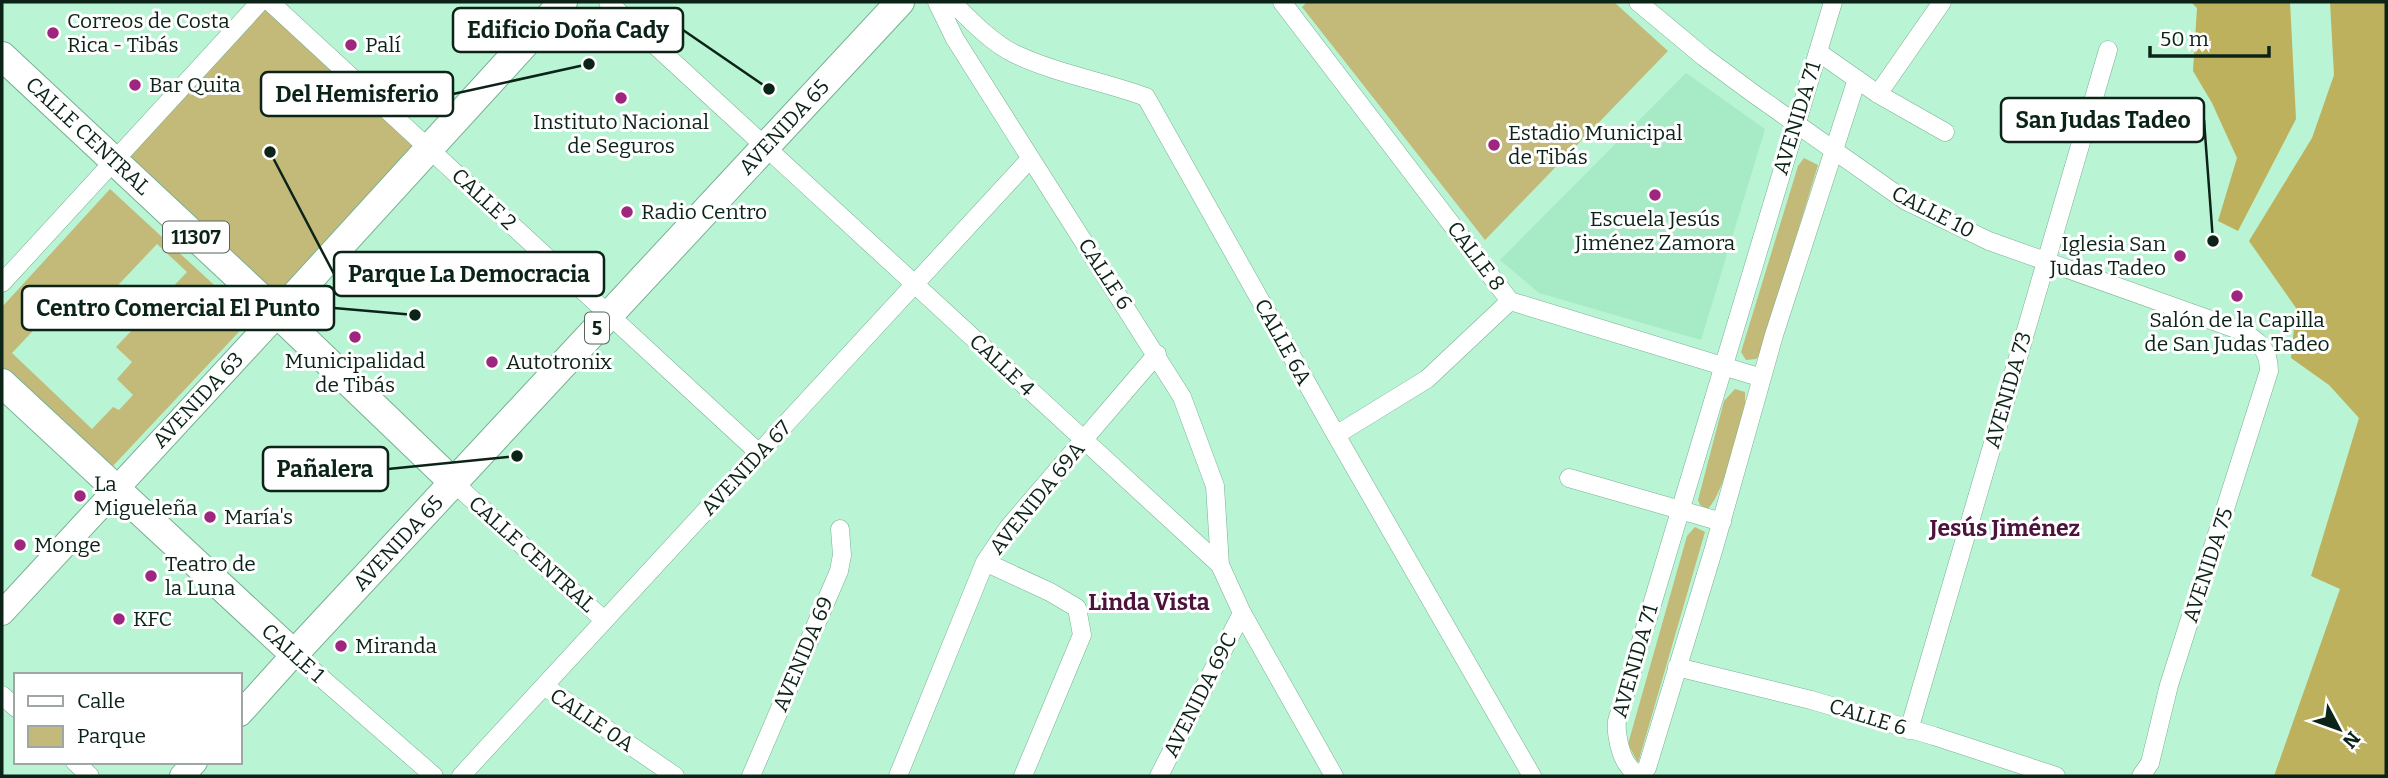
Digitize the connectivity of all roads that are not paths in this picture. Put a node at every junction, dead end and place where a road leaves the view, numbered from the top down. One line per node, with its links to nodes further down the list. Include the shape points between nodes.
1 (260, 2): 25 (street)
2 (270, 2): 21 (street, CALLE 2)
3 (563, 2): 21 (main road, AVENIDA 63)
4 (608, 2): 22 (street, CALLE 4)
5 (900, 2): 22 (main road, AVENIDA 65 / 5)
6 (937, 2): 13 (street, CALLE 6)
7 (952, 2): 12 (street, CALLE 6A)
8 (1833, 2): 15 (street, AVENIDA 71)
9 (1942, 2): 18 (street)
10 (1289, 4): 29 (street, CALLE 8)
11 (1646, 4): 19 (street, CALLE 10, via 1704,57)
12 (972, 22): 13 (street); 37 (street, CALLE 6A, via 1013,53 1146,97)
13 (956, 38): 24 (street, CALLE 6)
14 (2108, 50): 26 (street, AVENIDA 73)
15 (1818, 52): 17 (street); 19 (street, AVENIDA 71)
16 (2, 55): 25 (main road, CALLE CENTRAL / 11307)
17 (1857, 79): 18 (street); 23 (street, AVENIDA 71)
18 (1878, 94): 20 (street)
19 (1795, 123): 23 (street, CALLE 10); 34 (street, AVENIDA 71)
20 (1945, 132)
21 (428, 147): 30 (main road, AVENIDA 63); 31 (street, CALLE 2)
22 (766, 147): 28 (street, CALLE 4); 31 (main road, AVENIDA 65 / 5)
23 (1833, 150): 26 (street, CALLE 10, via 1936,217); 35 (street, AVENIDA 71)
24 (1030, 159): 28 (street, AVENIDA 67); 33 (street, CALLE 6)
25 (114, 161): 27 (street); 30 (main road, CALLE CENTRAL / 11307)
26 (2046, 259): 32 (street, CALLE 10, via 2239,330); 55 (street, AVENIDA 73)
27 (2, 283)
28 (915, 284): 38 (street, CALLE 4); 39 (street, AVENIDA 67)
29 (1510, 301): 34 (street, CALLE 8); 37 (street, via 1427,379)
30 (278, 314): 41 (main road, CALLE CENTRAL); 42 (main road, AVENIDA 63)
31 (608, 317): 39 (street, CALLE 2); 41 (main road, AVENIDA 65 / 5)
32 (2266, 352): 68 (street, AVENIDA 75, via 2269,371 2169,685 2150,762)
33 (1157, 354): 38 (street, AVENIDA 69A); 47 (street, CALLE 6, via 1182,397 1214,486)
34 (1722, 366): 35 (street, CALLE 8); 43 (street, AVENIDA 71)
35 (1762, 378): 44 (street, AVENIDA 71)
36 (2, 383): 42 (main road, CALLE 1)
37 (1336, 435): 66 (street, CALLE 6A)
38 (1084, 440): 46 (street, AVENIDA 69A, via 1008,528); 47 (street, CALLE 4)
39 (760, 454): 50 (street, AVENIDA 67)
40 (1569, 478): 43 (street)
41 (454, 483): 50 (street, CALLE CENTRAL); 51 (main road, AVENIDA 65 / 5)
42 (117, 488): 48 (main road, AVENIDA 63); 51 (main road, CALLE 1)
43 (1679, 509): 44 (street); 52 (street, AVENIDA 71, via 1615,732 1636,774 1647,768)
44 (1721, 522): 52 (street, AVENIDA 71)
45 (840, 529): 61 (street, AVENIDA 69, via 839,570)
46 (985, 562): 62 (street, AVENIDA 69A); 63 (street, via 1077,608 1082,635)
47 (1220, 565): 49 (street, CALLE 4)
48 (2, 613)
49 (1242, 613): 64 (street, AVENIDA 69C); 65 (street, CALLE 4)
50 (604, 620): 53 (street, AVENIDA 67)
51 (294, 654): 54 (main road, AVENIDA 65); 58 (street, CALLE 1)
52 (1677, 667): 55 (street, CALLE 6)
53 (544, 687): 59 (street, AVENIDA 67); 60 (street, CALLE 0A)
54 (242, 712)
55 (1909, 730): 67 (street, CALLE 6)
56 (77, 764): 57 (street)
57 (90, 776)
58 (434, 776)
59 (461, 776)
60 (675, 776)
61 (751, 776)
62 (898, 776)
63 (1023, 776)
64 (1159, 776)
65 (1334, 776)
66 (1531, 776)
67 (2056, 776)
68 (2141, 776)

